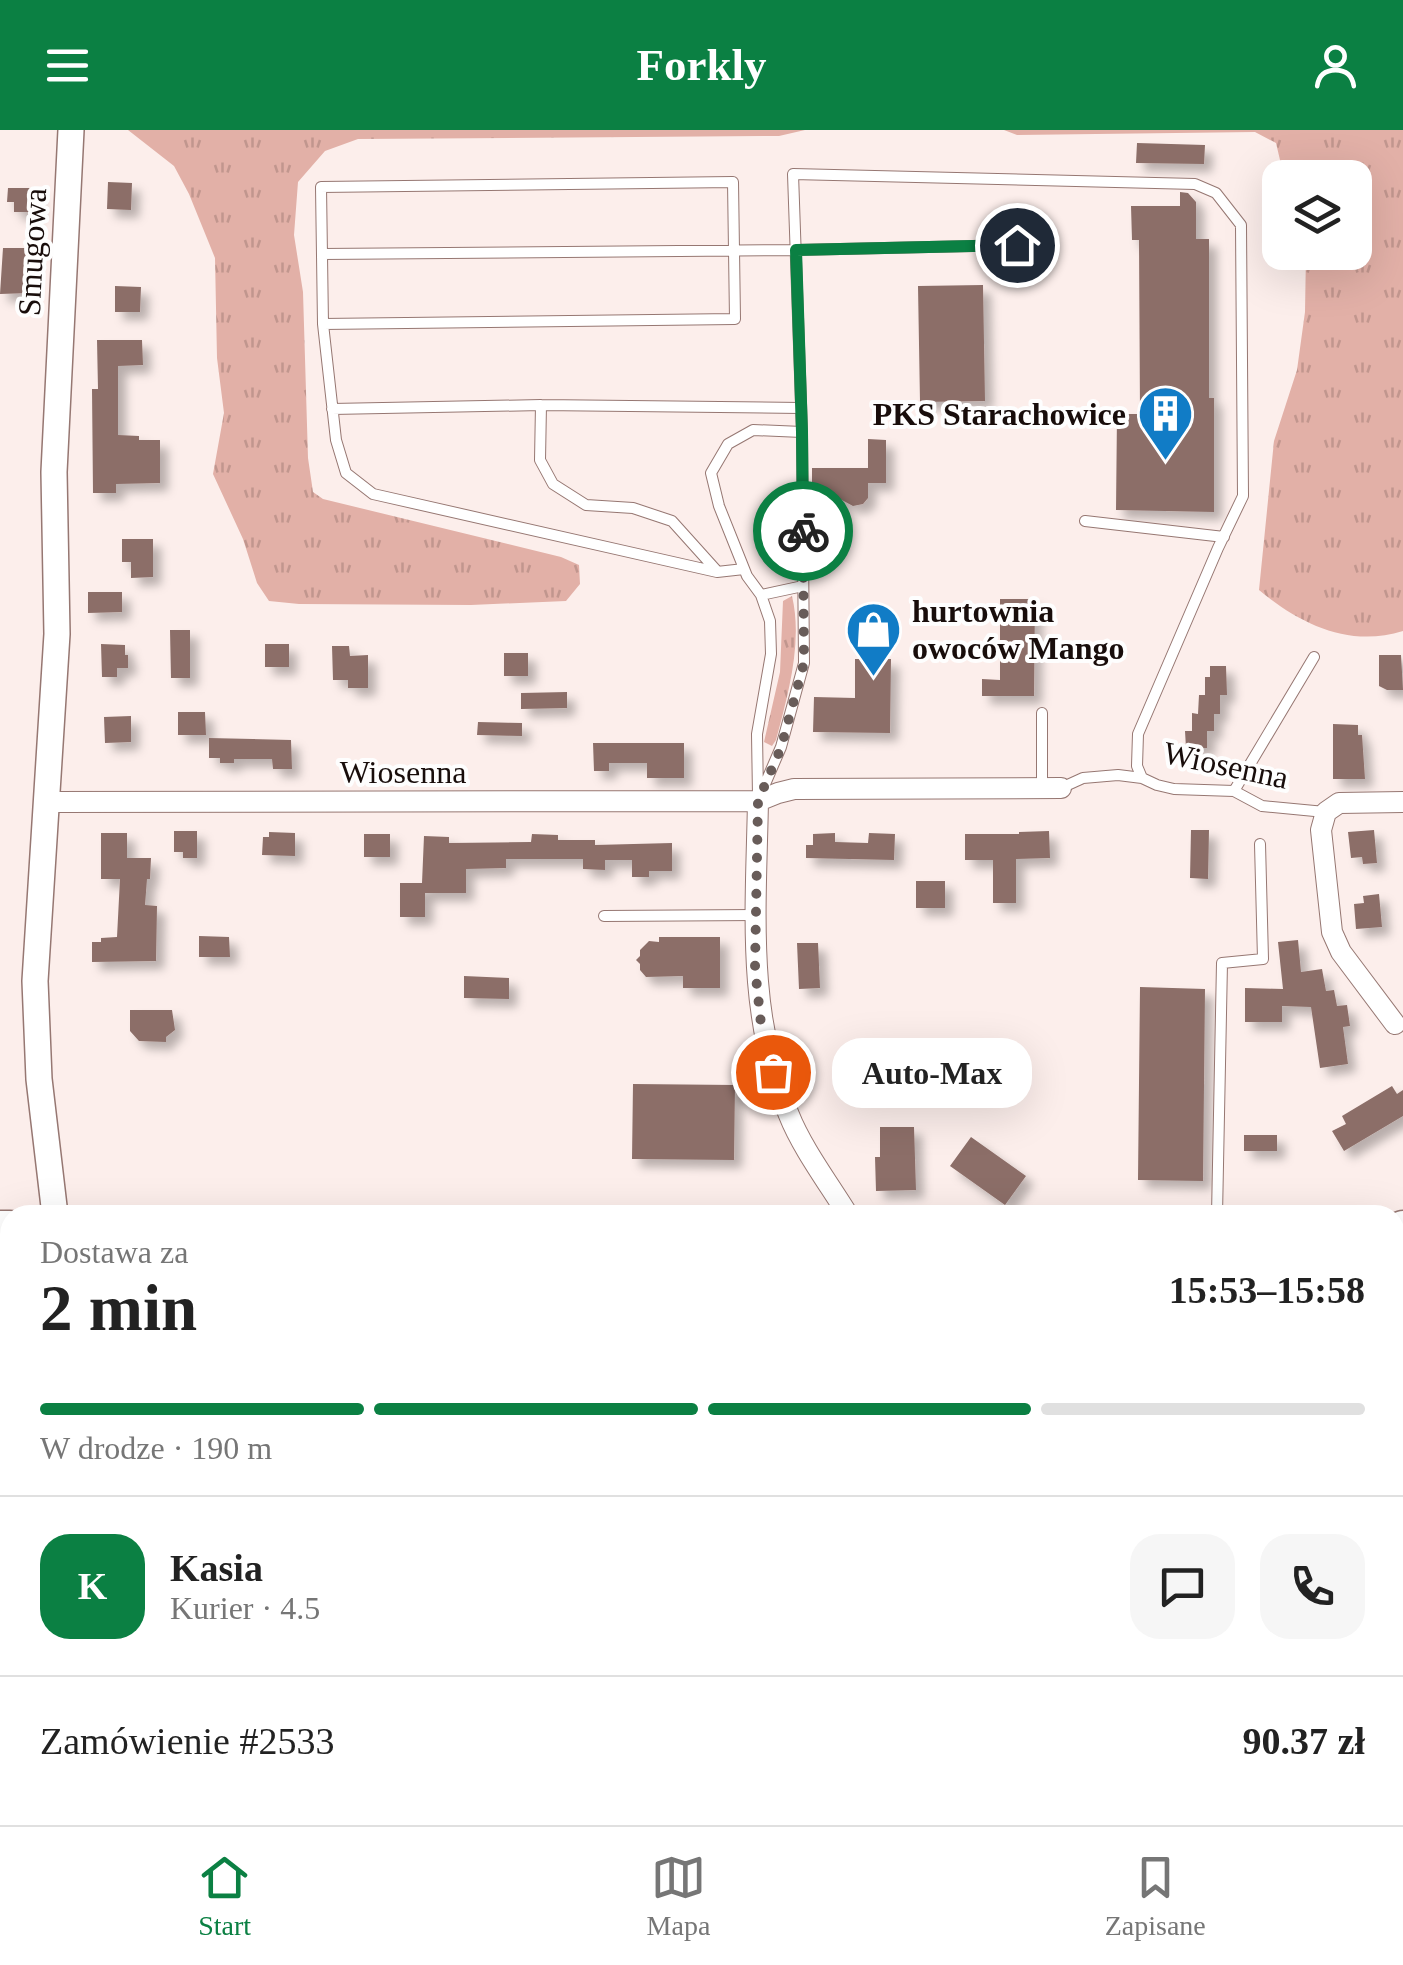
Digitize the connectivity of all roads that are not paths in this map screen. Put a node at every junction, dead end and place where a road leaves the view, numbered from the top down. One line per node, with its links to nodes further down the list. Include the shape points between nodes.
1 (71, 130): 25 (street, Smugowa, via 54,472 57,624)
2 (1017, 245): 4 (lane)
3 (734, 250): 4 (lane); 5 (lane); 5 (lane, via 733,182 321,187); 6 (lane, via 735,319)
4 (796, 250): 9 (lane); 14 (lane, via 793,174 1196,184 1216,194 1241,225 1243,496)
5 (322, 254): 6 (lane)
6 (323, 324): 10 (lane)
7 (541, 404): 8 (lane); 10 (lane); 16 (lane, via 540,460 553,484 586,504 633,508 672,521)
8 (752, 408): 9 (lane); 11 (lane)
9 (801, 408): 12 (lane)
10 (332, 409): 16 (lane, via 346,473 373,494)
11 (753, 430): 12 (lane); 15 (lane, via 728,444 711,474)
12 (802, 432): 17 (lane)
13 (1085, 522): 14 (lane)
14 (1224, 537): 21 (lane, via 1138,734)
15 (744, 569): 16 (lane); 18 (lane)
16 (717, 572)
17 (803, 586): 18 (lane); 24 (lane, via 804,663 781,748)
18 (760, 595): 24 (lane, via 770,621 771,654 757,734)
19 (1314, 657): 23 (lane)
20 (1042, 712): 22 (lane)
21 (1142, 778): 22 (lane, Wiosenna, via 1092,776); 23 (lane, Wiosenna, via 1174,790)
22 (1052, 788): 24 (street, Wiosenna, via 794,789)
23 (1234, 790): 27 (lane, Wiosenna, via 1262,806)
24 (758, 801): 25 (street, Wiosenna); 29 (street)
25 (48, 802): 32 (street, Smugowa, via 35,980)
26 (1403, 802): 27 (street, Wiosenna, via 1339,804)
27 (1326, 812): 31 (street, Wiosenna, via 1321,830 1332,932 1340,952)
28 (1260, 844): 34 (lane, via 1263,959 1222,964)
29 (756, 915): 30 (lane); 33 (street, via 758,997 773,1072 790,1118)
30 (604, 916)
31 (1400, 1028)
32 (54, 1205)
33 (842, 1205)
34 (1217, 1205)

